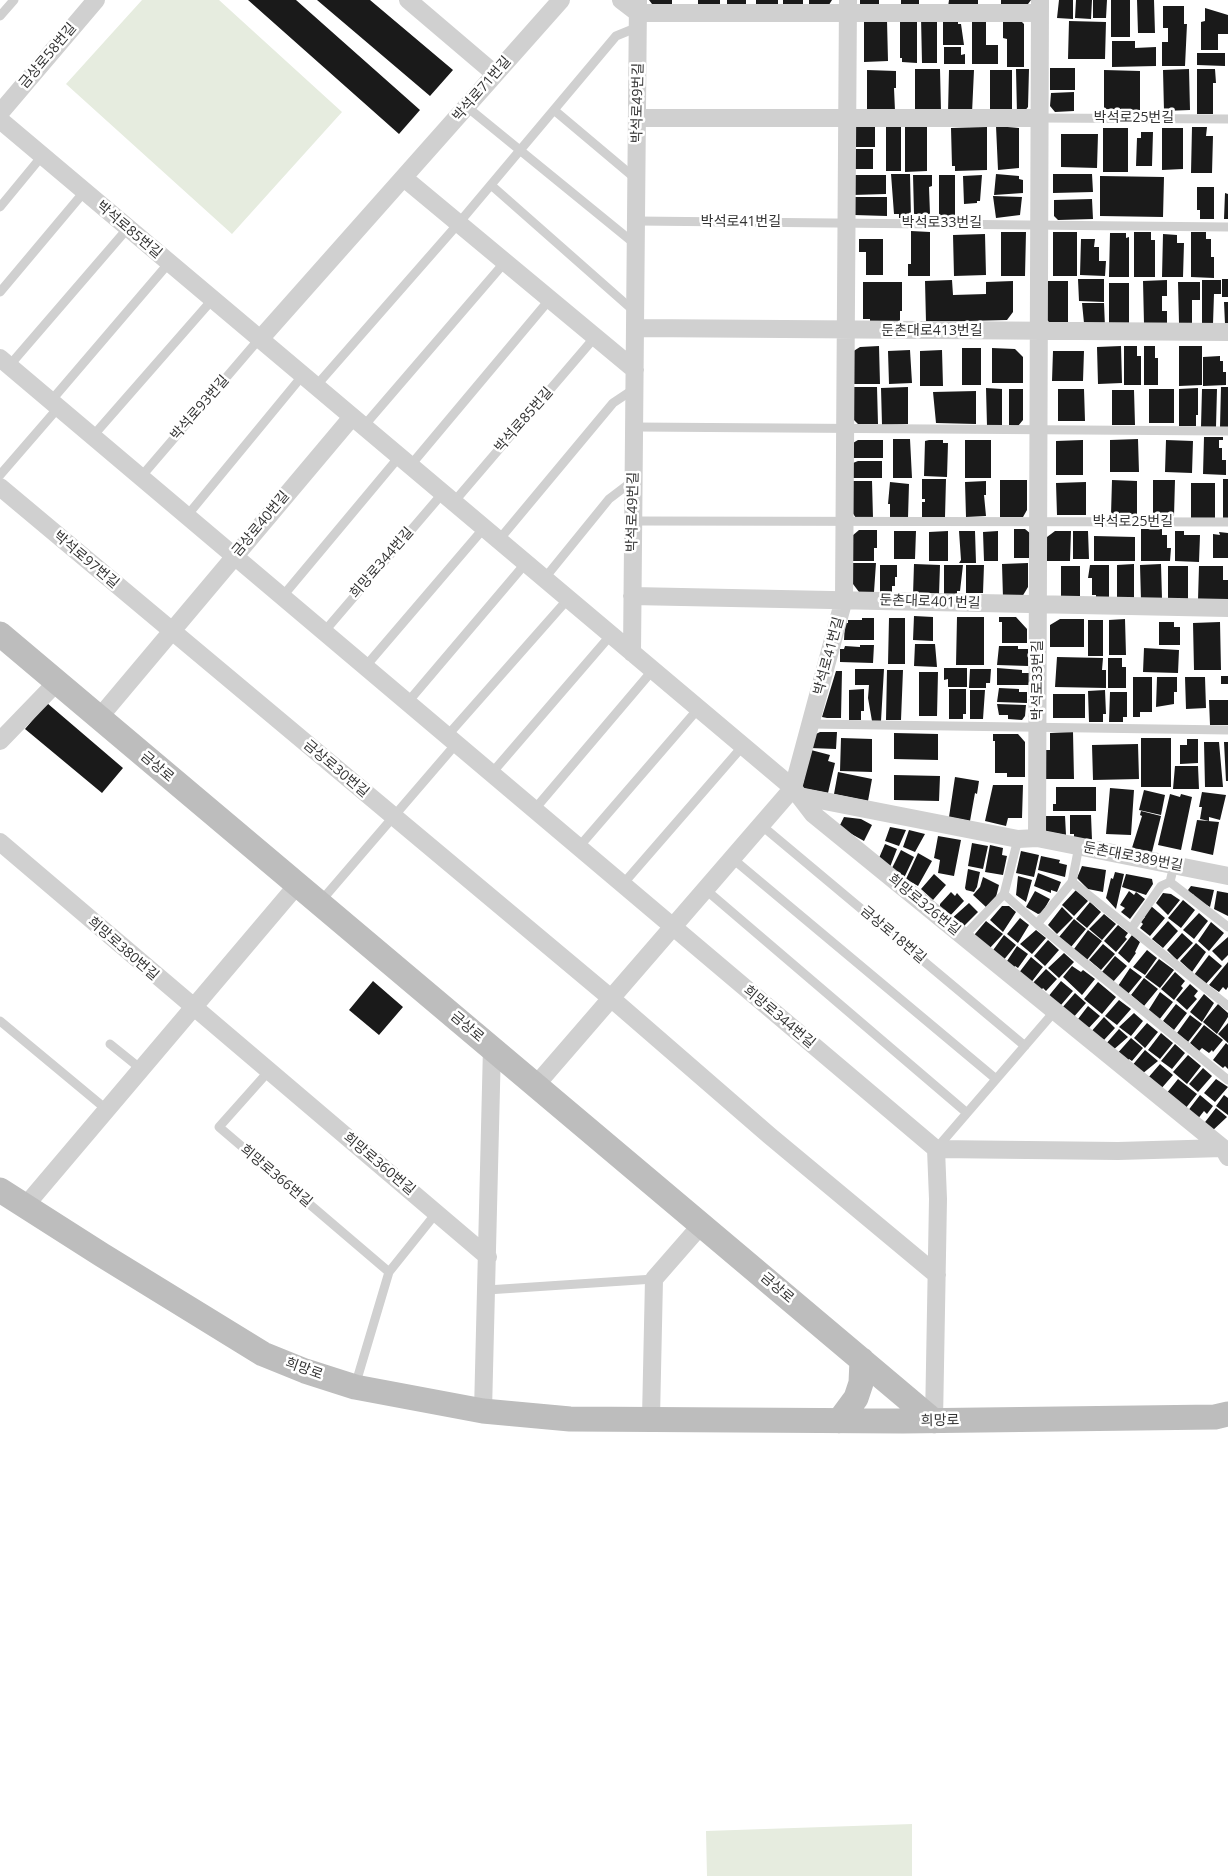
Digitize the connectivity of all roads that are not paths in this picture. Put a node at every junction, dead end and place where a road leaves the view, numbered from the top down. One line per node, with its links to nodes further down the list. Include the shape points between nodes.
1 (14, 0): 9 (lane)
2 (96, 0): 13 (street, 금상로58번길)
3 (408, 0): 10 (street)
4 (561, 0): 10 (street, 박석로71번길)
5 (621, 0): 8 (street)
6 (847, 6): 7 (street, 박석로33번길); 8 (street); 14 (street, 박석로41번길)
7 (1040, 6): 16 (street, 박석로33번길)
8 (638, 13): 12 (lane); 15 (street, 박석로49번길)
9 (0, 16)
10 (495, 74): 11 (street, 박석로71번길)
11 (467, 106): 19 (lane); 21 (street, 박석로71번길)
12 (554, 110): 19 (lane); 22 (lane)
13 (0, 113)
14 (846, 117): 15 (street); 16 (street); 27 (street, 박석로41번길)
15 (638, 118): 22 (street, 박석로49번길)
16 (1039, 118): 17 (lane, 박석로25번길); 28 (street, 박석로33번길)
17 (1228, 119)
18 (0, 120): 20 (street, 박석로85번길)
19 (520, 150): 23 (lane); 32 (lane)
20 (42, 156): 24 (street, 박석로85번길); 25 (lane)
21 (404, 178): 29 (street); 43 (street)
22 (637, 179): 26 (street, 박석로49번길)
23 (491, 185): 29 (lane); 38 (lane)
24 (84, 192): 31 (street, 박석로85번길); 35 (lane)
25 (0, 207)
26 (636, 221): 27 (lane, 박석로41번길); 32 (street, 박석로49번길)
27 (845, 223): 28 (lane, 박석로33번길); 39 (street, 박석로41번길)
28 (1039, 223): 30 (lane); 40 (street, 박석로33번길)
29 (458, 224): 33 (street); 46 (lane)
30 (1228, 227)
31 (128, 228): 34 (street, 박석로85번길); 44 (lane)
32 (636, 245): 38 (street, 박석로49번길)
33 (505, 262): 37 (street); 49 (lane)
34 (168, 264): 36 (street, 박석로85번길); 48 (lane)
35 (0, 292)
36 (212, 300): 43 (street, 박석로85번길); 54 (lane)
37 (550, 300): 42 (street); 55 (lane)
38 (635, 320): 39 (street, 둔촌대로413번길); 45 (street, 박석로49번길)
39 (845, 330): 40 (street, 둔촌대로413번길); 51 (street, 박석로41번길)
40 (1039, 332): 41 (street, 둔촌대로413번길); 52 (street, 박석로33번길)
41 (1228, 332)
42 (595, 336): 45 (street); 60 (lane, 박석로85번길)
43 (260, 338): 46 (street, 박석로85번길); 57 (lane, 박석로93번길)
44 (5, 362): 48 (street)
45 (635, 370): 47 (street, 박석로49번길)
46 (310, 381): 49 (street, 박석로85번길); 61 (lane)
47 (635, 388): 50 (street, 박석로49번길); 67 (lane, via 613,403)
48 (54, 405): 54 (street); 56 (lane)
49 (358, 422): 55 (street, 박석로85번길); 68 (street, 금상로40번길)
50 (635, 427): 51 (lane); 58 (street, 박석로49번길)
51 (845, 428): 52 (lane); 63 (street, 박석로41번길)
52 (1038, 428): 53 (lane); 64 (street, 박석로33번길)
53 (1228, 431)
54 (92, 438): 57 (street)
55 (404, 462): 60 (street, 박석로85번길); 72 (lane)
56 (0, 474)
57 (140, 478): 61 (street)
58 (634, 480): 62 (street, 박석로49번길); 70 (lane, via 609,499)
59 (0, 487): 77 (street, 박석로97번길)
60 (447, 498): 66 (street, 박석로85번길); 78 (lane, 희망로344번길)
61 (186, 517): 68 (street)
62 (633, 521): 63 (lane); 71 (street, 박석로49번길)
63 (844, 521): 64 (lane); 74 (street, 박석로41번길)
64 (1038, 521): 65 (lane, 박석로25번길); 75 (street, 박석로33번길)
65 (1228, 522)
66 (484, 528): 67 (street, 박석로85번길); 82 (lane)
67 (498, 541): 69 (street, 박석로85번길)
68 (233, 557): 72 (street, 희망로344번길); 77 (street, 금상로40번길)
69 (525, 564): 70 (street, 박석로85번길); 85 (lane)
70 (544, 579): 73 (street, 박석로85번길)
71 (632, 596): 74 (street, 둔촌대로401번길); 81 (street, 박석로49번길)
72 (282, 597): 78 (street, 희망로344번길)
73 (568, 599): 80 (street, 박석로85번길); 91 (lane)
74 (844, 599): 75 (street, 둔촌대로401번길); 88 (street, 박석로41번길)
75 (1038, 605): 76 (street, 둔촌대로401번길); 89 (street, 박석로33번길)
76 (1228, 608)
77 (172, 632): 87 (street, 금상로40번길); 97 (street, 금상로30번길)
78 (323, 633): 82 (street, 희망로344번길)
79 (0, 634): 84 (main road, 금상로)
80 (610, 636): 81 (street, 박석로85번길); 94 (lane)
81 (632, 653): 83 (street, 희망로326번길)
82 (365, 667): 85 (street, 희망로344번길)
83 (652, 671): 86 (street, 희망로326번길); 96 (lane)
84 (57, 682): 87 (main road, 금상로); 92 (street)
85 (407, 703): 91 (street, 희망로344번길)
86 (698, 709): 93 (street, 희망로326번길); 103 (lane)
87 (98, 718): 109 (main road, 금상로)
88 (810, 724): 89 (lane); 95 (street, 박석로41번길)
89 (1038, 727): 90 (lane); 99 (street, 박석로33번길)
90 (1228, 730)
91 (452, 740): 94 (street, 희망로344번길); 97 (lane)
92 (0, 741)
93 (742, 747): 95 (street, 희망로326번길); 110 (lane)
94 (491, 774): 96 (street, 희망로344번길)
95 (796, 792): 98 (street); 100 (street, 둔촌대로389번길); 118 (street, 희망로326번길, via 813,814)
96 (534, 810): 103 (street, 희망로344번길)
97 (393, 816): 113 (lane); 119 (street, 금상로30번길)
98 (761, 825): 104 (street); 125 (lane, 금상로18번길)
99 (1037, 838): 100 (street, 둔촌대로389번길); 102 (street, 둔촌대로389번길)
100 (1018, 839): 112 (lane)
101 (0, 842): 121 (street, 희망로380번길)
102 (1079, 846): 105 (street, 둔촌대로389번길); 107 (lane)
103 (578, 848): 110 (street, 희망로344번길)
104 (733, 858): 111 (street); 129 (lane)
105 (1174, 865): 106 (street, 둔촌대로389번길); 108 (lane)
106 (1228, 876)
107 (1072, 882): 114 (lane); 117 (lane)
108 (1170, 882): 115 (lane); 117 (lane, via 1162,886)
109 (298, 884): 113 (main road, 금상로); 121 (street)
110 (623, 884): 116 (street, 희망로344번길)
111 (706, 890): 116 (street); 133 (lane)
112 (1004, 894): 114 (lane); 118 (lane)
113 (320, 903): 126 (main road, 금상로)
114 (1037, 924): 130 (lane)
115 (1228, 927)
116 (673, 928): 119 (street); 134 (street, 희망로344번길)
117 (1131, 929): 120 (lane)
118 (963, 937): 122 (street, 희망로326번길)
119 (612, 999): 131 (street); 142 (street)
120 (1228, 1006)
121 (193, 1008): 127 (street); 128 (street, 희망로380번길)
122 (1054, 1012): 125 (lane); 135 (street, 희망로326번길)
123 (0, 1020): 132 (lane)
124 (110, 1044): 127 (lane)
125 (1025, 1046): 129 (lane)
126 (492, 1047): 131 (main road, 금상로); 140 (street)
127 (141, 1069): 132 (street)
128 (268, 1072): 138 (street, 희망로360번길); 141 (lane, 희망로366번길, via 219,1127)
129 (996, 1079): 133 (lane)
130 (1228, 1080)
131 (536, 1085): 139 (main road, 금상로)
132 (106, 1109): 137 (street)
133 (967, 1113): 134 (lane)
134 (936, 1150): 135 (street, 희망로326번길); 142 (street)
135 (1227, 1150)
136 (0, 1190): 137 (main road, 희망로)
137 (26, 1206): 146 (main road, 희망로, via 263,1354)
138 (437, 1212): 140 (street, 희망로360번길); 141 (lane)
139 (702, 1224): 143 (street); 145 (main road, 금상로)
140 (488, 1257): 144 (street)
141 (389, 1272): 146 (lane)
142 (937, 1275): 151 (street)
143 (654, 1279): 144 (lane); 149 (street)
144 (488, 1290): 147 (street)
145 (862, 1360): 150 (main road, via 861,1384 856,1398); 151 (main road, 금상로)
146 (355, 1386): 147 (main road, 희망로)
147 (483, 1411): 149 (main road, 희망로, via 570,1419)
148 (1228, 1414): 151 (main road, 희망로, via 1206,1418)
149 (651, 1418): 150 (main road, 희망로)
150 (839, 1421): 151 (main road, 희망로)
151 (934, 1421)

